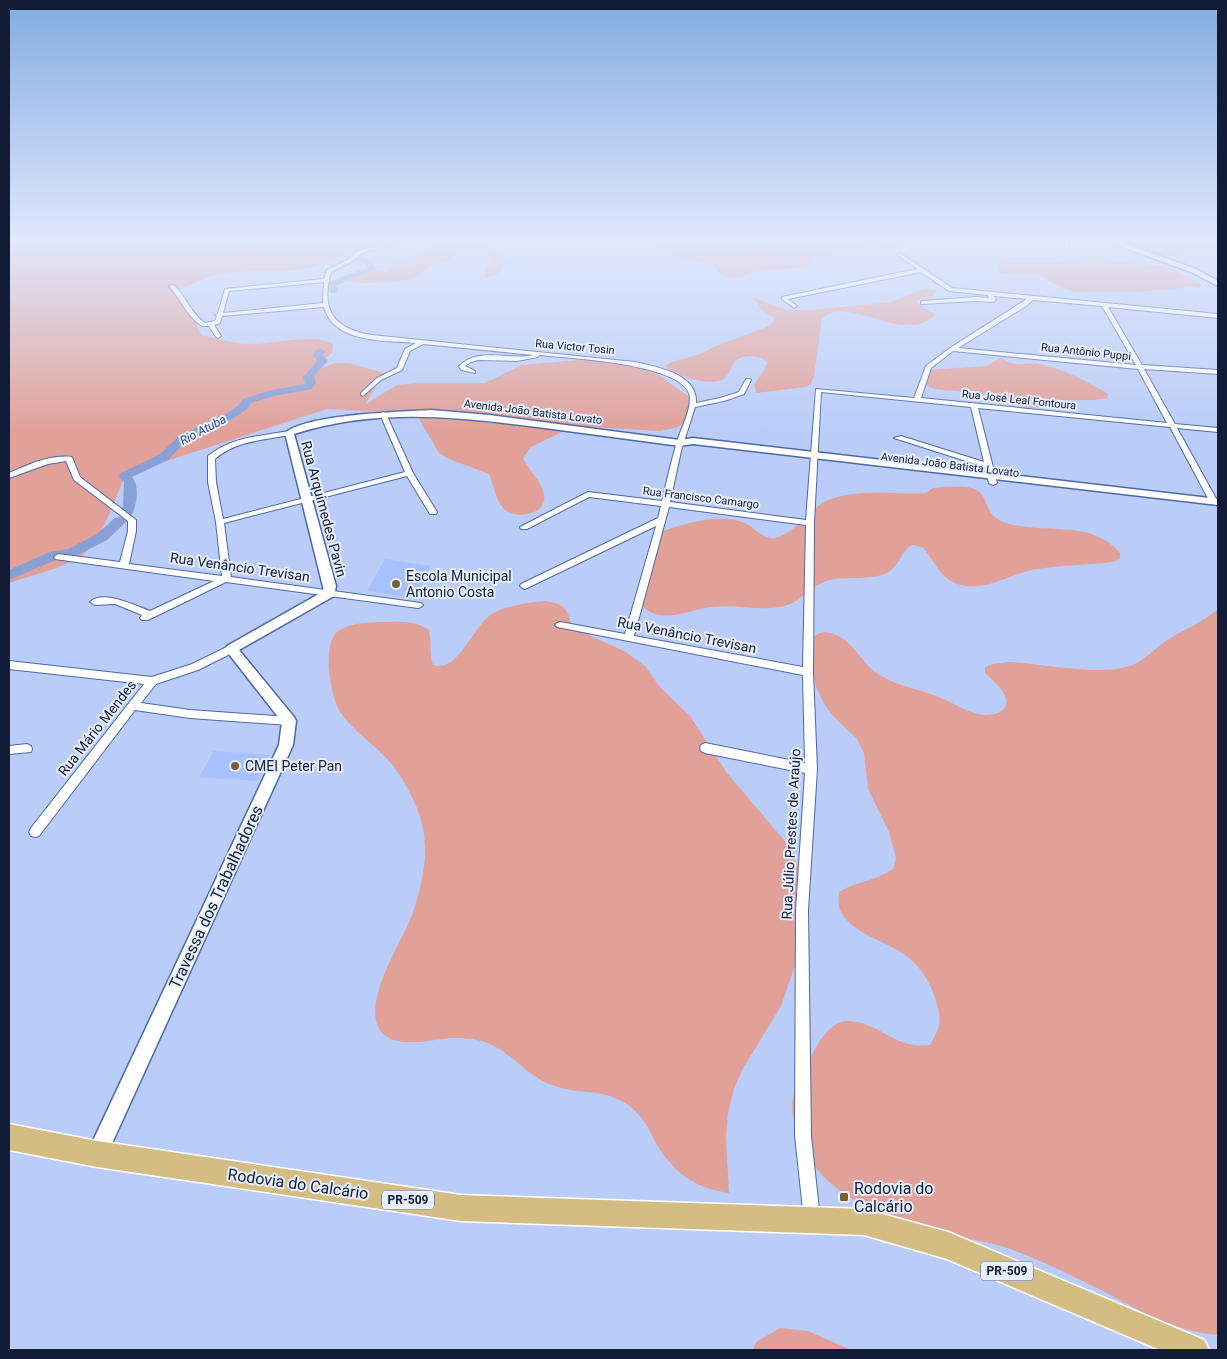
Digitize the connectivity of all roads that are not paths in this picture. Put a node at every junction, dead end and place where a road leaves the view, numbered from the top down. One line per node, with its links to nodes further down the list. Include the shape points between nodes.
1 (188, 304): 9 (street, via 198,322)
2 (222, 304): 8 (street)
3 (1025, 304): 12 (street)
4 (1099, 304): 6 (street)
5 (325, 305): 8 (street); 11 (street, Rua Victor Tosin, via 339,326 348,331)
6 (1104, 305): 7 (street); 14 (street)
7 (1218, 316)
8 (218, 318): 9 (street)
9 (211, 324): 10 (street)
10 (218, 336)
11 (422, 343): 13 (street, Rua Victor Tosin); 19 (street, via 407,350 400,369 379,378)
12 (952, 349): 14 (street, Rua Antônio Puppi); 20 (street, via 928,367)
13 (541, 354): 15 (street, via 520,360 478,357 462,366); 22 (street, Rua Victor Tosin, via 652,368 686,385 692,392)
14 (1142, 367): 16 (street, Rua Antônio Puppi); 24 (street)
15 (473, 372)
16 (1218, 372)
17 (748, 380): 22 (street, via 742,393)
18 (818, 390): 20 (street, Rua José Leal Fontoura); 29 (street, Rua Júlio Prestes de Araújo)
19 (363, 394)
20 (917, 400): 21 (street, Rua José Leal Fontoura)
21 (974, 405): 24 (street, Rua José Leal Fontoura); 30 (street)
22 (692, 406): 28 (street)
23 (383, 414): 26 (street, Avenida João Batista Lovato); 28 (street, Avenida João Batista Lovato, via 431,413 489,418); 31 (street)
24 (1171, 425): 25 (street, Rua José Leal Fontoura); 36 (street)
25 (1218, 430)
26 (289, 432): 34 (street, Rua Arquimedes Pavin); 39 (street, via 231,445 218,450 211,458)
27 (898, 438): 30 (street)
28 (680, 443): 29 (street, Avenida João Batista Lovato, via 690,448); 35 (street)
29 (814, 459): 33 (street, Avenida João Batista Lovato); 40 (street, Rua Júlio Prestes de Araújo)
30 (989, 466): 33 (street)
31 (409, 473): 34 (street); 37 (street)
32 (9, 476): 43 (street, via 44,461 69,459 77,478 132,520)
33 (992, 479): 36 (street, Avenida João Batista Lovato)
34 (306, 501): 39 (street); 46 (street, Rua Arquimedes Pavin)
35 (665, 504): 38 (street); 40 (street, Rua Francisco Camargo); 41 (street, Rua Francisco Camargo, via 588,494)
36 (1217, 506)
37 (433, 512)
38 (661, 520): 45 (street); 50 (street)
39 (220, 522): 44 (street)
40 (810, 523): 53 (street, Rua Júlio Prestes de Araújo)
41 (524, 527)
42 (58, 557): 43 (street, Rua Venâncio Trevisan)
43 (124, 565): 44 (street, Rua Venâncio Trevisan)
44 (227, 578): 46 (street, Rua Venâncio Trevisan); 47 (street, via 148,617 116,600)
45 (524, 586)
46 (330, 593): 48 (street, Rua Venâncio Trevisan); 51 (street, Rua Mário Mendes)
47 (95, 602)
48 (418, 605)
49 (560, 625): 50 (street, Rua Venâncio Trevisan)
50 (629, 638): 53 (street, Rua Venâncio Trevisan)
51 (231, 649): 54 (street, Rua Mário Mendes, via 195,667); 56 (street)
52 (9, 665): 54 (street)
53 (808, 672): 60 (street, Rua Júlio Prestes de Araújo)
54 (152, 681): 55 (street, Rua Mário Mendes)
55 (133, 706): 56 (street, via 190,714); 61 (street, Rua Mário Mendes)
56 (289, 721): 63 (street, Travessa dos Trabalhadores, via 286,744)
57 (705, 748): 60 (street)
58 (27, 749): 59 (street)
59 (9, 750)
60 (811, 769): 64 (street, Rua Júlio Prestes de Araújo, via 802,919 803,1136)
61 (35, 832)
62 (9, 1137): 63 (main road, Rodovia do Calcário / PR-509)
63 (97, 1154): 64 (main road, Rodovia do Calcário / PR-509, via 461,1208)
64 (812, 1219): 65 (main road, Rodovia do Calcário / PR-509, via 864,1222 948,1246)
65 (1194, 1350)

